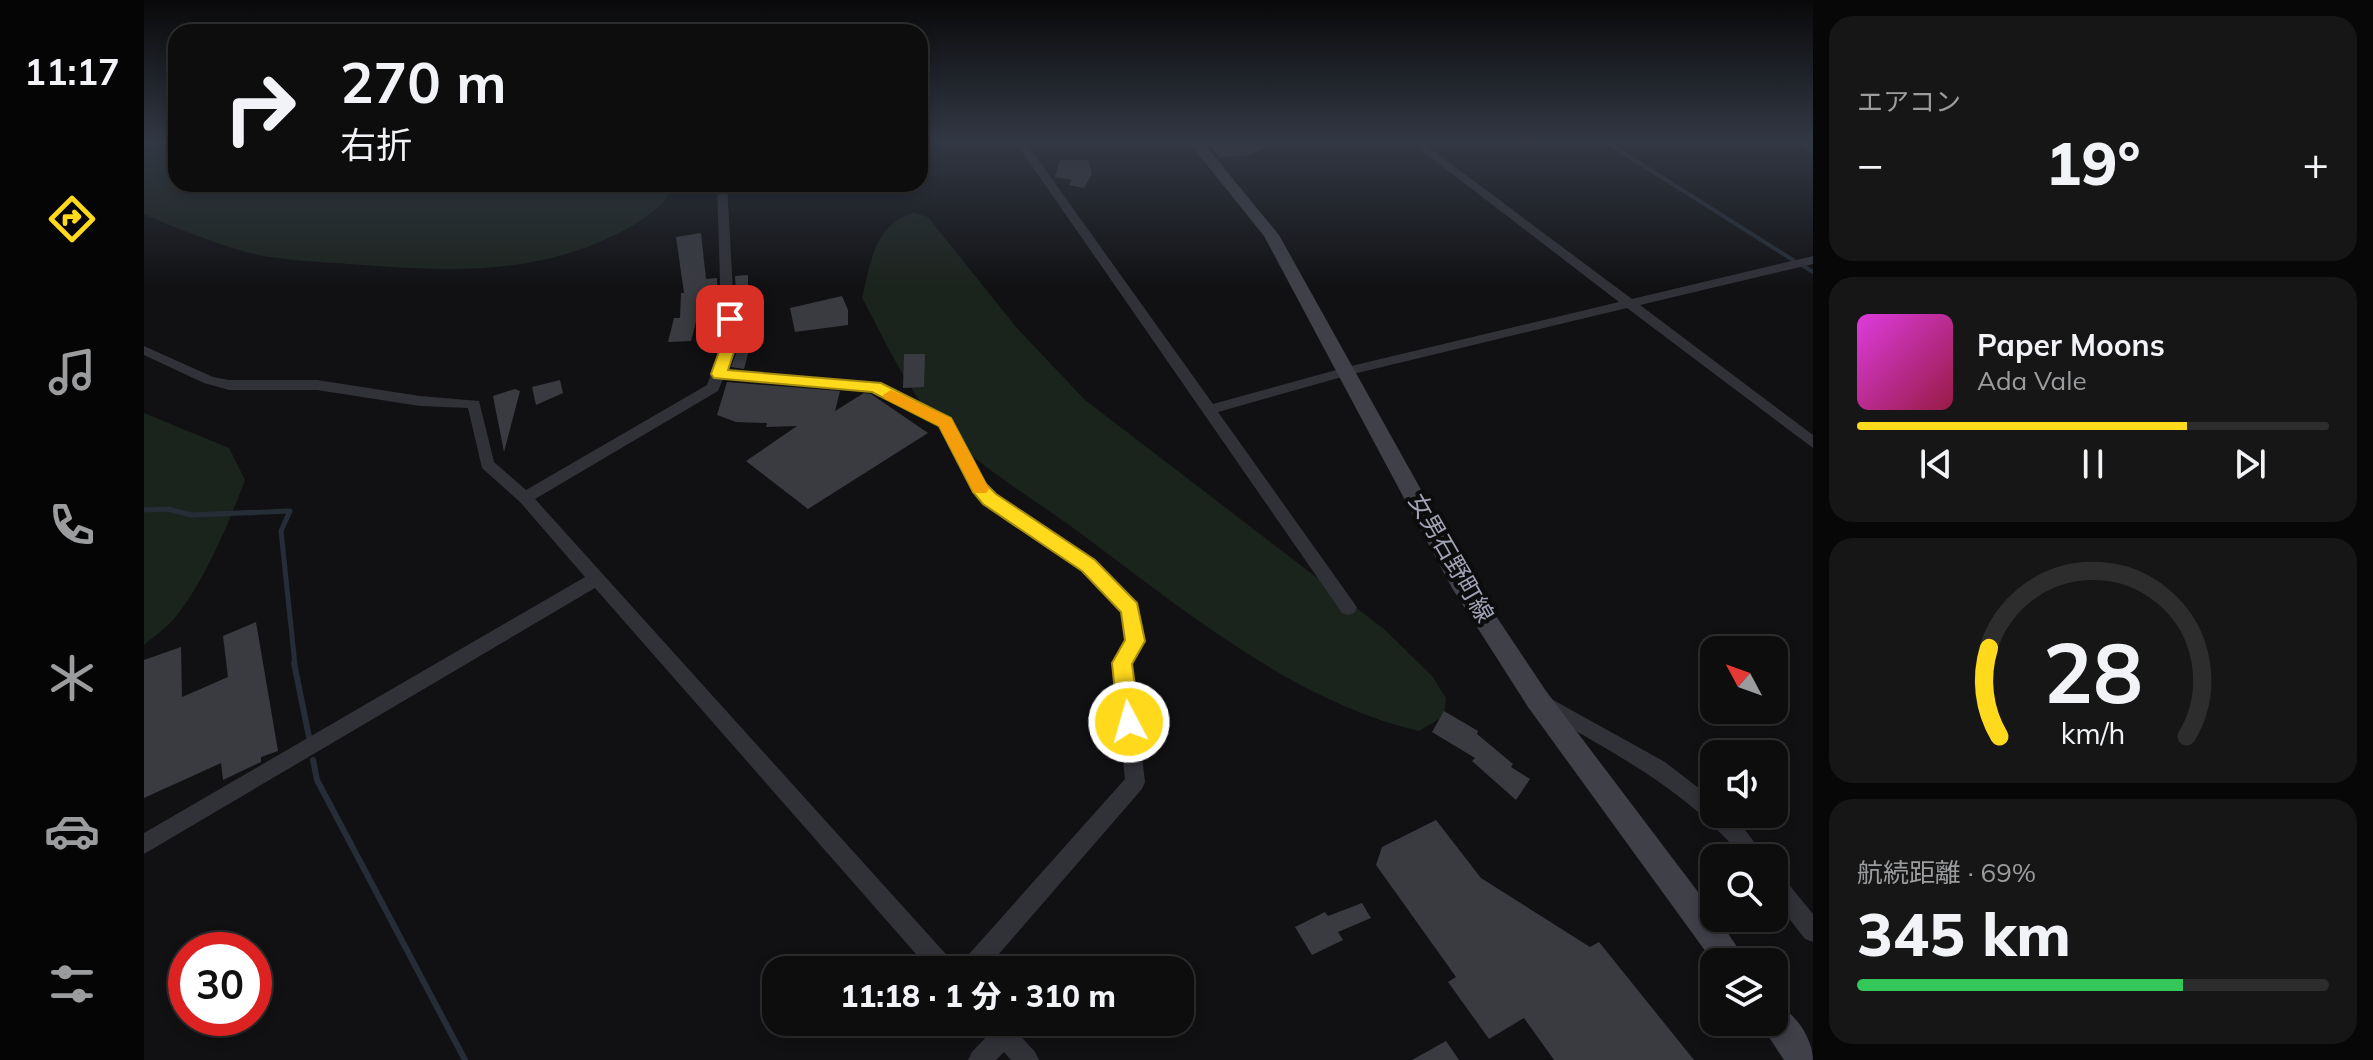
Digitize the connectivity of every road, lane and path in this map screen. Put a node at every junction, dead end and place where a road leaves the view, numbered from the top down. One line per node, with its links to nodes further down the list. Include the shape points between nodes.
1 (1054, 189): 10 (street)
2 (1234, 189): 8 (main road, 女男石野町線, via 1271,235)
3 (1478, 189): 6 (street)
4 (722, 192): 9 (street, via 730,319 729,346)
5 (1813, 260): 6 (street)
6 (1630, 304): 8 (street); 11 (street)
7 (144, 350): 12 (street, via 229,385 317,385 474,404 487,464)
8 (1347, 371): 10 (street); 15 (main road, 女男石野町線, via 1460,581)
9 (719, 374): 12 (street, via 713,388); 24 (street, via 875,387 945,422 979,488 1088,566 1130,609 1135,641 1122,663 1135,782)
10 (1210, 410): 14 (street)
11 (1813, 443)
12 (525, 498): 13 (street)
13 (596, 579): 18 (street); 23 (street)
14 (1348, 608)
15 (1537, 699): 16 (street, via 1658,768); 22 (main road, 女男石野町線)
16 (1700, 801)
17 (1732, 828): 19 (street)
18 (144, 844)
19 (1745, 844)
20 (1788, 900): 21 (street)
21 (1813, 931)
22 (1722, 948)
23 (933, 956)
24 (982, 956)
25 (994, 1036): 28 (street)
26 (1005, 1036): 29 (street)
27 (1786, 1036): 30 (main road)
28 (980, 1060)
29 (1027, 1060)
30 (1804, 1060)

